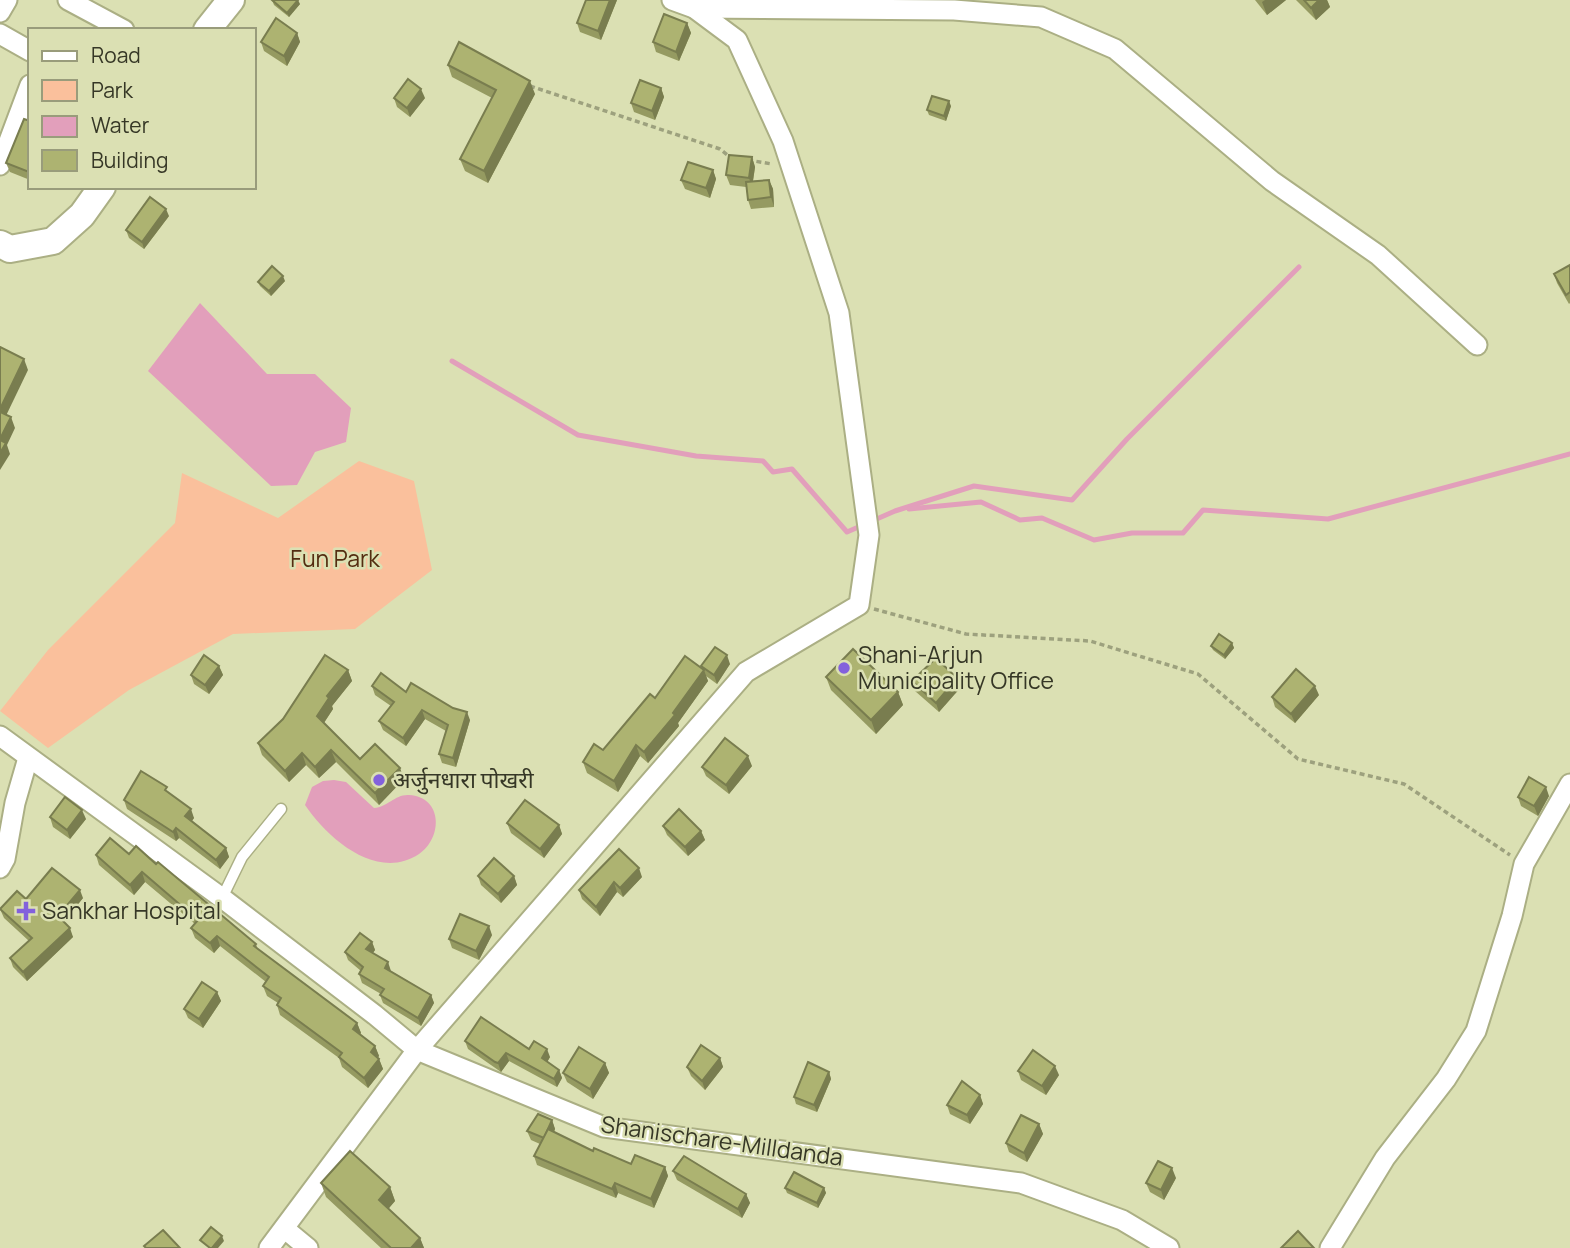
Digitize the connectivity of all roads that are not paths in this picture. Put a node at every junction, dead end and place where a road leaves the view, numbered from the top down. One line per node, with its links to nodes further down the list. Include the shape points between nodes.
1 (7, 0): 6 (street)
2 (68, 0): 7 (street)
3 (231, 0): 8 (street)
4 (672, 0): 5 (street)
5 (694, 8): 15 (street, via 954,10 1041,17 1115,49 1272,181 1378,255); 22 (street, via 737,40 791,167 839,313 869,535 859,605 746,672)
6 (0, 12)
7 (120, 28)
8 (209, 28)
9 (0, 34): 10 (street)
10 (28, 50)
11 (28, 90): 12 (street)
12 (0, 164)
13 (101, 189): 14 (street, via 82,215 53,241)
14 (3, 253)
15 (1477, 345)
16 (0, 736): 17 (street, Shanischare-Milldanda)
17 (28, 758): 20 (street); 21 (street, Shanischare-Milldanda)
18 (1570, 784): 27 (street, via 1524,864 1513,916 1476,1031 1446,1079 1385,1158)
19 (281, 809): 21 (lane, via 242,857)
20 (0, 868)
21 (222, 898): 22 (street, Shanischare-Milldanda)
22 (417, 1050): 23 (street); 26 (street, Shanischare-Milldanda, via 604,1127 1021,1182 1122,1220)
23 (285, 1229): 24 (street); 25 (street)
24 (269, 1248)
25 (308, 1248)
26 (1168, 1248)
27 (1330, 1248)

